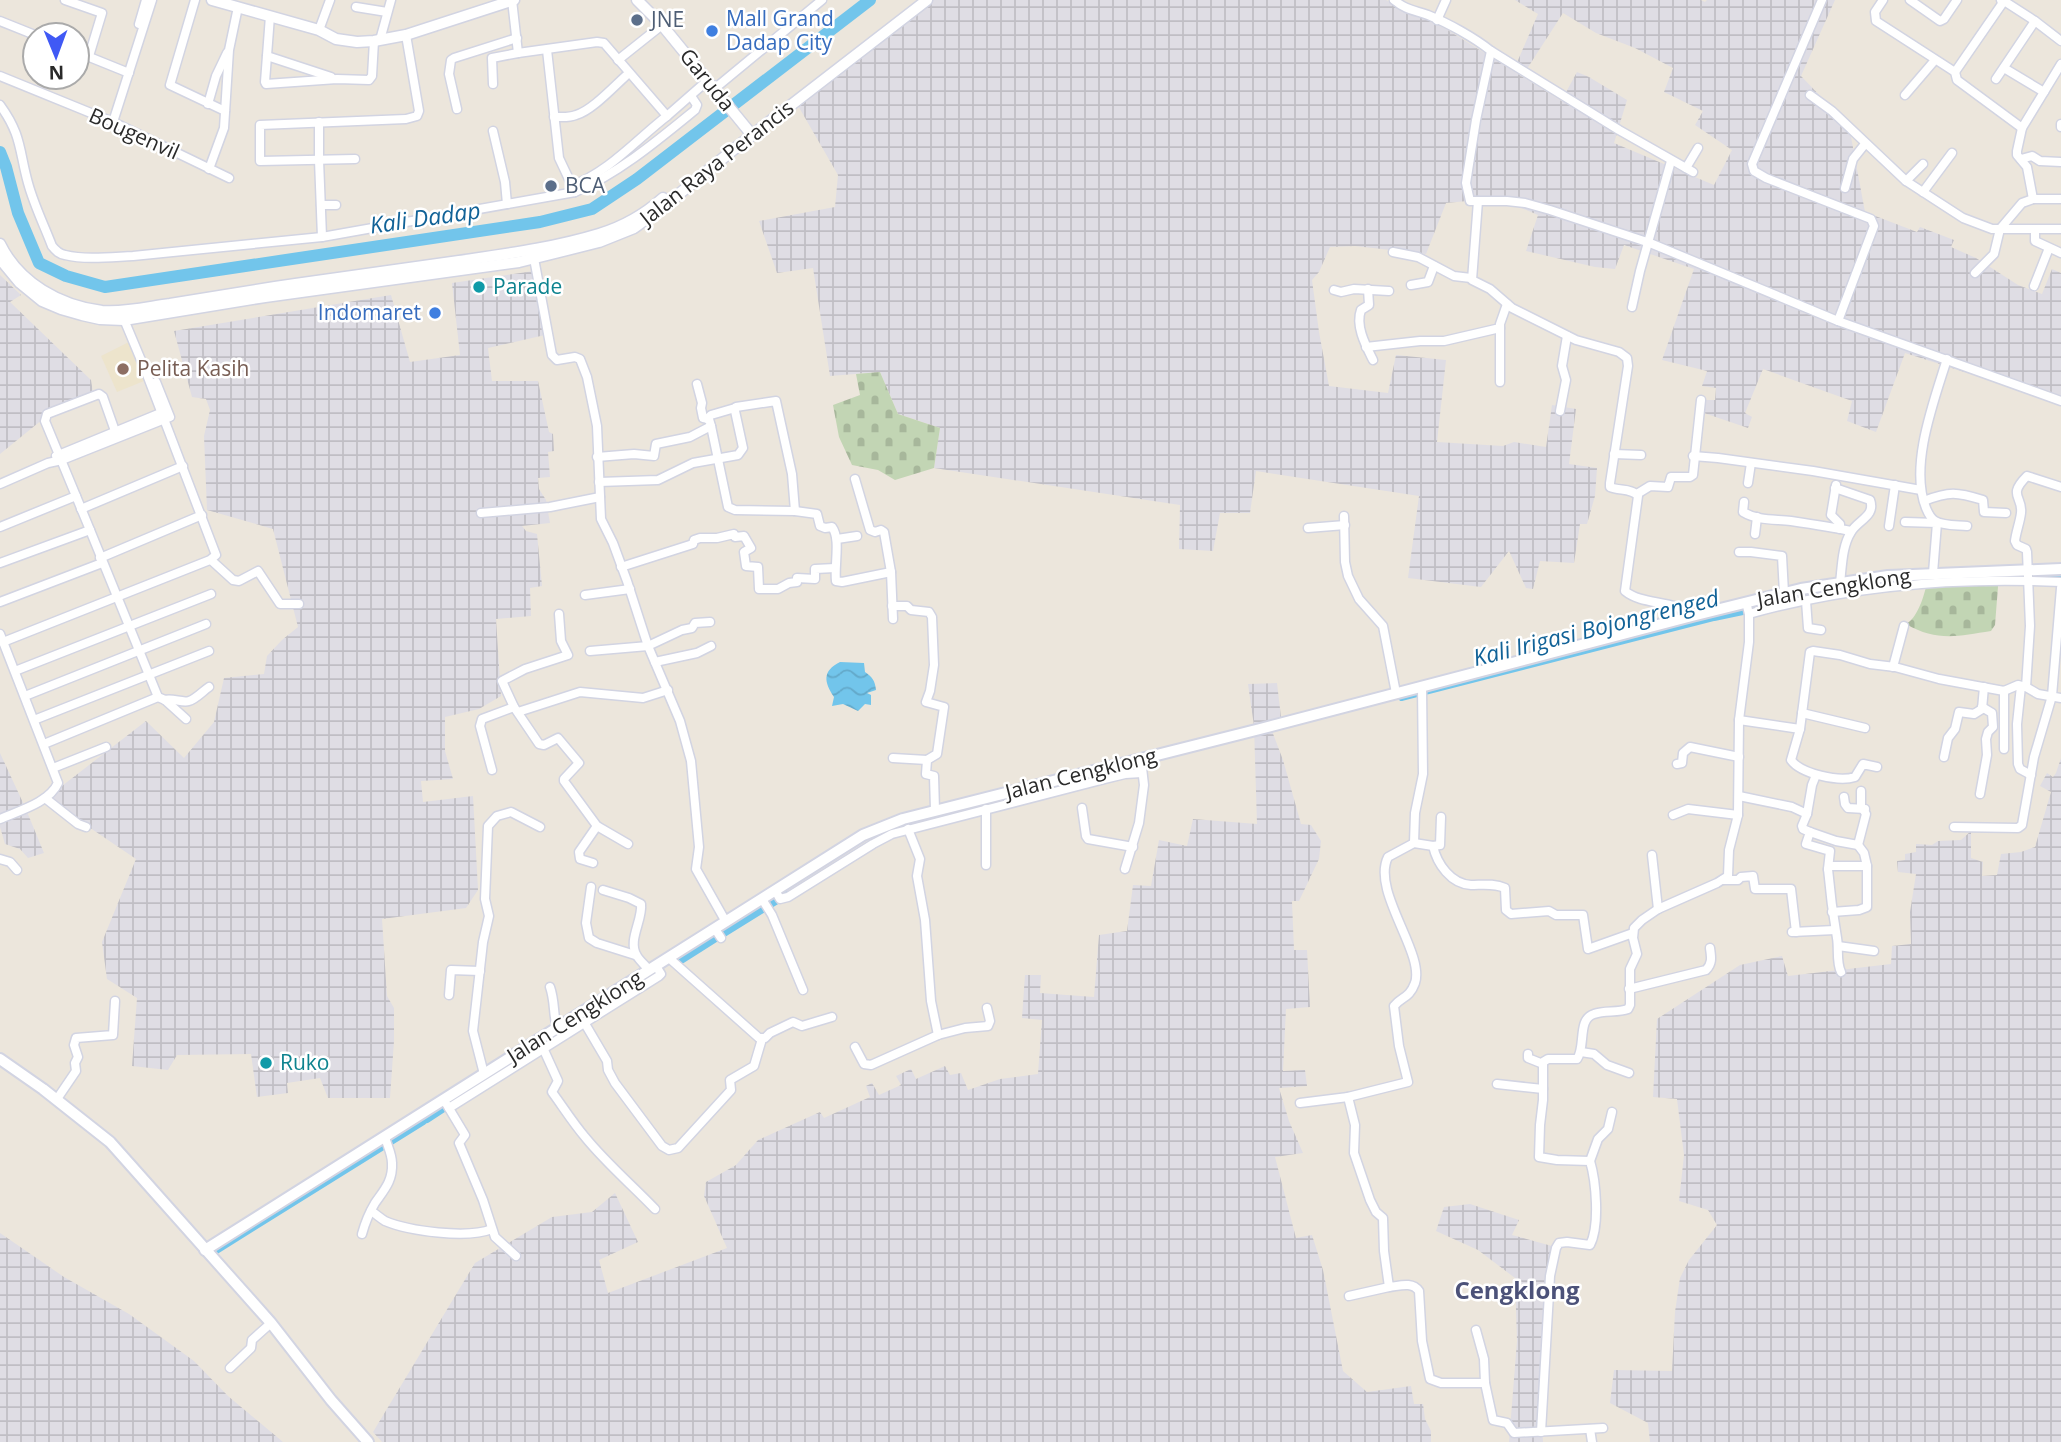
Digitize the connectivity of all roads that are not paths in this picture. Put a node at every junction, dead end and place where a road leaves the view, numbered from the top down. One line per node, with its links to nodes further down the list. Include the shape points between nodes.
1 (65, 0): 34 (street, via 102,13)
2 (146, 0): 45 (street)
3 (152, 0): 45 (street)
4 (195, 0): 57 (street, via 170,87)
5 (212, 0): 20 (street)
6 (330, 0): 29 (street)
7 (391, 0): 22 (street)
8 (513, 0): 30 (street); 31 (street)
9 (637, 0): 27 (street, Garuda)
10 (822, 0): 52 (street)
11 (918, 0): 67 (street, Jalan Raya Perancis)
12 (928, 0): 67 (street, Jalan Raya Perancis)
13 (1394, 0): 24 (street)
14 (1446, 0): 24 (street)
15 (1822, 0): 111 (street, via 1752,164 1754,171 1766,177 1873,222)
16 (1882, 0): 42 (street, via 1876,21)
17 (1910, 0): 18 (street, via 1942,21)
18 (1957, 0)
19 (2003, 0): 26 (street); 46 (street)
20 (238, 7): 23 (street); 35 (street)
21 (356, 7): 22 (street)
22 (387, 12): 32 (street)
23 (270, 16): 29 (street); 39 (street)
24 (1437, 20): 37 (street)
25 (0, 21): 28 (street)
26 (2035, 21): 33 (street); 44 (street)
27 (662, 24): 41 (street); 52 (street, Garuda)
28 (21, 29)
29 (319, 30): 32 (street, via 346,41)
30 (405, 35): 32 (street); 64 (street, via 419,111 416,116)
31 (517, 38): 38 (street); 59 (street, via 451,60 449,74)
32 (377, 41): 49 (street, via 371,78)
33 (2061, 41)
34 (91, 50)
35 (229, 50): 57 (street); 60 (street)
36 (547, 50): 38 (street); 41 (street, via 601,42); 62 (street)
37 (1491, 51): 74 (street); 85 (street, via 1466,183 1471,201)
38 (518, 53): 51 (street, via 492,58)
39 (267, 56): 49 (street); 49 (street, via 266,84)
40 (91, 58): 45 (street)
41 (618, 60): 47 (street)
42 (1935, 60): 46 (street); 55 (street)
43 (2061, 64): 53 (street)
44 (2004, 68): 50 (street); 53 (street)
45 (126, 72): 63 (street)
46 (1955, 72): 65 (street, via 1957,80)
47 (629, 73): 61 (street); 62 (street, via 588,110)
48 (0, 76): 63 (street, Bougenvil)
49 (337, 79)
50 (1996, 79)
51 (494, 84)
52 (710, 85): 56 (street); 67 (street, Garuda)
53 (2044, 92): 65 (street)
54 (1810, 95): 68 (street)
55 (1905, 95)
56 (691, 96): 61 (street); 81 (street, via 695,110 617,170 596,183)
57 (208, 104): 60 (street)
58 (0, 105): 92 (street, via 20,142 27,181 52,246 64,256 133,256)
59 (457, 109)
60 (225, 111): 77 (street, via 225,128)
61 (667, 116): 81 (street)
62 (554, 117): 81 (street, via 559,158)
63 (111, 121): 77 (street, Bougenvil)
64 (319, 122): 73 (street); 73 (street, via 261,125 260,161)
65 (2022, 128): 72 (street, via 2017,152)
66 (493, 131): 86 (street)
67 (750, 133): 98 (street, Jalan Raya Perancis, via 628,222)
68 (1865, 144): 79 (street); 80 (street, via 1853,159)
69 (1698, 148): 74 (street, via 1689,170)
70 (1952, 153): 82 (street)
71 (355, 159): 73 (street)
72 (2021, 159): 75 (street, via 2032,156); 83 (street)
73 (319, 160): 87 (street)
74 (1671, 161): 93 (street)
75 (2061, 162)
76 (1923, 164): 79 (street)
77 (209, 169): 78 (street, Bougenvil)
78 (229, 177)
79 (1906, 181): 82 (street)
80 (1845, 188)
81 (573, 189): 86 (street)
82 (1923, 192): 89 (street, via 1963,218)
83 (2033, 199): 84 (street); 89 (street, via 2018,206)
84 (2061, 199)
85 (1478, 201): 93 (street, via 1550,209); 102 (street)
86 (506, 204): 92 (street)
87 (321, 205): 88 (street); 92 (street)
88 (336, 205)
89 (2000, 229): 91 (street); 101 (street, via 1994,254)
90 (2061, 229): 91 (street)
91 (2035, 230): 95 (street, via 2035,240)
92 (322, 237)
93 (1650, 243): 109 (street); 111 (street)
94 (0, 244): 110 (street, Jalan Raya Perancis, via 20,272 46,293)
95 (2049, 248): 97 (street); 104 (street)
96 (1393, 252): 100 (street)
97 (2061, 253)
98 (533, 254): 110 (street, Jalan Raya Perancis); 130 (street, via 552,355 557,360 577,358 585,370 597,426)
99 (0, 258): 110 (street, Jalan Raya Perancis, via 42,301 82,315)
100 (1434, 265): 102 (street, via 1454,276); 103 (street, via 1428,282)
101 (1975, 273)
102 (1471, 278): 108 (street)
103 (1411, 285)
104 (2034, 286)
105 (1368, 289): 106 (street); 107 (street); 114 (street, via 1369,305 1359,314)
106 (1334, 290)
107 (1388, 291)
108 (1507, 304): 112 (street); 113 (street)
109 (1632, 307)
110 (125, 315): 123 (street)
111 (1838, 321): 115 (street)
112 (1500, 328): 114 (street, via 1445,341); 117 (street)
113 (1567, 336): 122 (street); 126 (street, via 1627,358)
114 (1366, 347): 116 (street)
115 (1947, 359): 120 (street); 142 (street, via 1923,447)
116 (1373, 360)
117 (1500, 382)
118 (697, 384): 124 (street, via 703,418)
119 (1701, 400): 128 (street)
120 (2061, 401)
121 (735, 408): 124 (street, via 711,415); 131 (street, via 743,448 738,455); 149 (street, via 777,402 792,474)
122 (1560, 411)
123 (166, 415): 125 (street); 129 (street); 133 (street)
124 (709, 422): 130 (street, via 690,437 656,444 654,456); 131 (street)
125 (115, 431): 129 (street); 129 (street, via 99,394 48,413 44,420)
126 (1614, 454): 127 (street); 143 (street, via 1610,487)
127 (1641, 455)
128 (1693, 456): 132 (street); 143 (street, via 1693,475 1671,477 1668,487 1650,486)
129 (60, 457): 138 (street); 144 (street)
130 (597, 457): 136 (street)
131 (717, 459): 136 (street, via 693,463 658,481); 149 (street, via 731,509)
132 (1751, 463): 134 (street); 137 (street)
133 (183, 466): 148 (street); 152 (street)
134 (1838, 475): 139 (street); 141 (street)
135 (855, 479): 173 (street, via 870,530 884,532)
136 (599, 482): 145 (street)
137 (1748, 483)
138 (0, 484)
139 (1895, 485): 142 (street); 156 (street)
140 (2061, 487): 175 (street, via 2027,476 2017,490 2022,508 2015,541 2026,549)
141 (1835, 488): 160 (street, via 1831,515); 162 (street, via 1872,504 1871,512)
142 (1921, 490): 146 (street)
143 (1637, 494): 192 (street, via 1625,591)
144 (76, 496): 148 (street); 158 (street)
145 (600, 497): 150 (street, via 550,508); 170 (street, via 601,519)
146 (1924, 501): 151 (street, via 1951,493 1983,500 1984,512); 155 (street)
147 (1744, 502): 153 (street, via 1743,512)
148 (81, 509): 161 (street)
149 (794, 510): 165 (street, via 817,514 820,526 834,529)
150 (481, 513)
151 (2006, 513)
152 (202, 514): 167 (street, via 215,552); 168 (street)
153 (1757, 517): 160 (street); 163 (street)
154 (1905, 522): 155 (street)
155 (1937, 523): 157 (street); 174 (street)
156 (1889, 526)
157 (1967, 526)
158 (0, 527)
159 (1308, 528): 214 (street, via 1345,520 1348,576 1359,599 1386,633)
160 (1840, 529): 162 (street)
161 (90, 530): 168 (street); 169 (street)
162 (1851, 531): 177 (street)
163 (1755, 534)
164 (858, 536): 165 (street)
165 (837, 539): 171 (street)
166 (1739, 552): 182 (street, via 1782,556)
167 (213, 559): 185 (street); 188 (street, via 233,580 257,571 280,604)
168 (101, 560): 185 (street); 187 (street)
169 (0, 563)
170 (621, 567): 171 (street, via 700,538 734,534 744,536 751,548 744,552 746,566 758,567 759,589 778,589 797,578 815,579 815,569); 181 (street)
171 (835, 568): 173 (street, via 839,582)
172 (2061, 569): 175 (main road, Jalan Cengklong)
173 (891, 572): 189 (street)
174 (1934, 573): 175 (main road, Jalan Cengklong); 178 (main road, Jalan Cengklong)
175 (2027, 575): 176 (street); 178 (street, via 1935,584); 209 (street, via 2030,626)
176 (2061, 582)
177 (1840, 583): 179 (main road, Jalan Cengklong); 186 (main road, Jalan Cengklong)
178 (1889, 583): 179 (main road, Jalan Cengklong)
179 (1854, 587): 186 (street)
180 (2061, 588): 217 (street)
181 (629, 589): 184 (street); 200 (street)
182 (1784, 593): 186 (main road, Jalan Cengklong); 190 (main road, Jalan Cengklong)
183 (211, 594): 196 (street)
184 (585, 595)
185 (116, 597): 196 (street); 199 (street)
186 (1803, 597): 190 (street); 198 (street, via 1808,628)
187 (0, 603)
188 (299, 604)
189 (892, 606): 193 (street); 233 (street, via 929,612 932,617 934,665 926,702 944,707 937,754)
190 (1747, 608): 192 (main road, Jalan Cengklong); 224 (street, via 1749,642)
191 (559, 614): 220 (street, via 561,640 568,655 502,681)
192 (1692, 616): 215 (main road, Jalan Cengklong)
193 (893, 619)
194 (710, 622): 200 (street, via 695,623)
195 (206, 624): 202 (street)
196 (128, 626): 202 (street); 207 (street)
197 (1904, 626): 206 (street)
198 (1821, 630)
199 (1, 638): 207 (street)
200 (648, 646): 204 (street); 205 (street)
201 (711, 646): 205 (street)
202 (139, 651): 208 (street); 216 (street)
203 (209, 651): 208 (street)
204 (590, 651)
205 (655, 662): 212 (street)
206 (1893, 667): 211 (street); 221 (street, via 1810,652)
207 (15, 671): 216 (street)
208 (149, 675): 218 (street); 223 (street)
209 (2024, 686): 213 (street); 217 (street); 240 (street, via 2017,724 2018,764)
210 (209, 687): 218 (street, via 191,701)
211 (1984, 687): 213 (street); 219 (street)
212 (668, 690): 220 (street, via 643,698 580,692); 282 (street, via 691,761 699,847 696,869)
213 (2004, 691): 229 (street)
214 (1396, 693): 215 (main road, Jalan Cengklong); 235 (main road, Jalan Cengklong)
215 (1422, 693): 262 (street, via 1423,774)
216 (25, 696): 223 (street)
217 (2056, 697): 240 (street)
218 (162, 699): 222 (street); 227 (street)
219 (1982, 708): 231 (street, via 1974,714 1959,712); 242 (street, via 1992,712 1993,727 1986,739)
220 (516, 710): 238 (street, via 482,719); 256 (street, via 539,744 558,738 579,763 564,781)
221 (1802, 713): 225 (street); 226 (street)
222 (186, 719)
223 (34, 720): 227 (street)
224 (1739, 720): 226 (street); 230 (street)
225 (1865, 728)
226 (1800, 729): 239 (street, via 1791,760)
227 (44, 744): 237 (street)
228 (106, 747): 237 (street)
229 (2004, 749)
230 (1739, 757): 234 (street, via 1689,747 1682,754 1682,764); 244 (street)
231 (1944, 757)
232 (893, 758): 233 (street)
233 (927, 760): 250 (street, via 926,775 934,776)
234 (1677, 764)
235 (1142, 767): 243 (main road, Jalan Cengklong); 266 (street, via 1143,794)
236 (1877, 767): 239 (street, via 1863,764 1852,778)
237 (53, 768): 246 (street, via 57,787)
238 (492, 770)
239 (1816, 775): 251 (street)
240 (2031, 775): 259 (street, via 2020,828)
241 (1861, 791): 249 (street)
242 (1980, 794)
243 (1020, 795): 248 (street); 250 (main road, Jalan Cengklong)
244 (1738, 796): 251 (street); 253 (street)
245 (1844, 797): 249 (street, via 1848,808)
246 (45, 798): 255 (street); 257 (street)
247 (1082, 808): 266 (street, via 1088,839)
248 (986, 809): 260 (street); 270 (street)
249 (1865, 809): 264 (street)
250 (935, 810): 278 (main road, Jalan Cengklong, via 863,835)
251 (1807, 814): 261 (street, via 1802,826)
252 (1673, 815): 253 (street, via 1688,809)
253 (1738, 815): 275 (street, via 1728,876)
254 (1441, 817): 265 (street, via 1441,843)
255 (0, 819)
256 (597, 826): 263 (street); 269 (street, via 579,852 580,859)
257 (86, 827)
258 (540, 827): 291 (street, via 511,812 497,816 488,826 485,899 489,916)
259 (1954, 827)
260 (908, 829): 278 (street, via 873,844 789,897); 303 (street, via 920,859 917,876)
261 (1810, 832): 264 (street); 273 (street, via 1806,844 1830,851)
262 (1415, 843): 265 (street); 315 (street, via 1388,857 1385,868 1390,898 1417,969 1409,995 1394,1006 1408,1082)
263 (628, 844)
264 (1858, 845): 271 (street)
265 (1433, 846): 284 (street, via 1443,869 1458,882 1505,888 1506,910 1511,914 1549,911 1583,915 1588,949)
266 (1133, 848): 272 (street)
267 (1652, 855): 280 (street)
268 (0, 859): 274 (street)
269 (593, 863)
270 (986, 865)
271 (1867, 866): 273 (street); 281 (street, via 1867,907)
272 (1125, 869)
273 (1828, 869): 281 (street)
274 (18, 870)
275 (1723, 880): 280 (street); 283 (street, via 1753,876 1755,889 1791,889 1794,932)
276 (592, 887): 288 (street, via 586,923 589,938)
277 (603, 890): 288 (street, via 641,904)
278 (777, 894): 279 (main road, Jalan Cengklong)
279 (765, 904): 282 (main road, Jalan Cengklong); 295 (street)
280 (1658, 909): 284 (street, via 1638,923)
281 (1832, 912): 283 (street)
282 (726, 922): 289 (main road, Jalan Cengklong, via 718,934)
283 (1835, 930): 285 (street)
284 (1633, 933): 294 (street, via 1637,954)
285 (1838, 946): 287 (street); 292 (street)
286 (1710, 948): 294 (street, via 1706,970)
287 (1874, 951)
288 (635, 955): 290 (street)
289 (669, 958): 290 (main road, Jalan Cengklong); 304 (street)
290 (656, 969): 297 (main road, Jalan Cengklong)
291 (480, 971): 296 (street, via 452,969); 312 (street, via 473,1031)
292 (1841, 972)
293 (550, 987): 302 (street, via 554,1019)
294 (1629, 989): 307 (street, via 1628,1009 1595,1013 1586,1019)
295 (803, 990)
296 (449, 995)
297 (612, 999): 301 (street); 302 (main road, Jalan Cengklong)
298 (115, 1001): 316 (street, via 113,1035 76,1038 76,1070)
299 (987, 1008): 303 (street, via 988,1026)
300 (832, 1017): 304 (street, via 802,1026 793,1022)
301 (584, 1022): 302 (street); 304 (street, via 615,1083 668,1150 678,1148 731,1090 730,1080 754,1066)
302 (565, 1027): 306 (street); 312 (main road, Jalan Cengklong)
303 (938, 1035): 305 (street, via 871,1065 864,1064)
304 (762, 1039)
305 (855, 1047)
306 (543, 1048): 318 (street); 322 (street, via 558,1081 552,1092 567,1114)
307 (1581, 1052): 310 (street, via 1577,1059 1548,1059); 311 (street)
308 (1528, 1054): 310 (street)
309 (0, 1059): 316 (main road)
310 (1542, 1064): 314 (street)
311 (1629, 1073)
312 (484, 1074): 318 (main road, Jalan Cengklong)
313 (1496, 1084): 314 (street)
314 (1543, 1089): 321 (street, via 1539,1157)
315 (1348, 1097): 317 (street); 328 (street, via 1355,1125 1354,1153 1370,1200 1383,1218)
316 (57, 1099): 326 (main road, via 110,1142)
317 (1300, 1102)
318 (446, 1104): 320 (main road, Jalan Cengklong); 324 (street, via 465,1135 459,1143)
319 (1612, 1112): 321 (street)
320 (386, 1141): 323 (street, via 391,1172); 326 (main road, Jalan Cengklong)
321 (1590, 1161): 336 (street, via 1595,1203 1592,1242 1559,1243 1552,1261)
322 (655, 1209)
323 (372, 1211): 324 (street, via 398,1225 449,1234); 325 (street)
324 (492, 1229): 327 (street)
325 (362, 1234)
326 (205, 1250): 330 (main road)
327 (516, 1256)
328 (1389, 1287): 329 (street); 333 (street, via 1411,1285 1419,1291 1430,1380)
329 (1349, 1296)
330 (271, 1323): 332 (street); 337 (main road)
331 (1476, 1330): 333 (street)
332 (230, 1368)
333 (1485, 1383): 336 (street, via 1493,1420 1507,1423 1514,1433)
334 (1603, 1428): 335 (street)
335 (1590, 1429): 336 (street); 338 (street)
336 (1541, 1432)
337 (368, 1442)
338 (1592, 1442)

